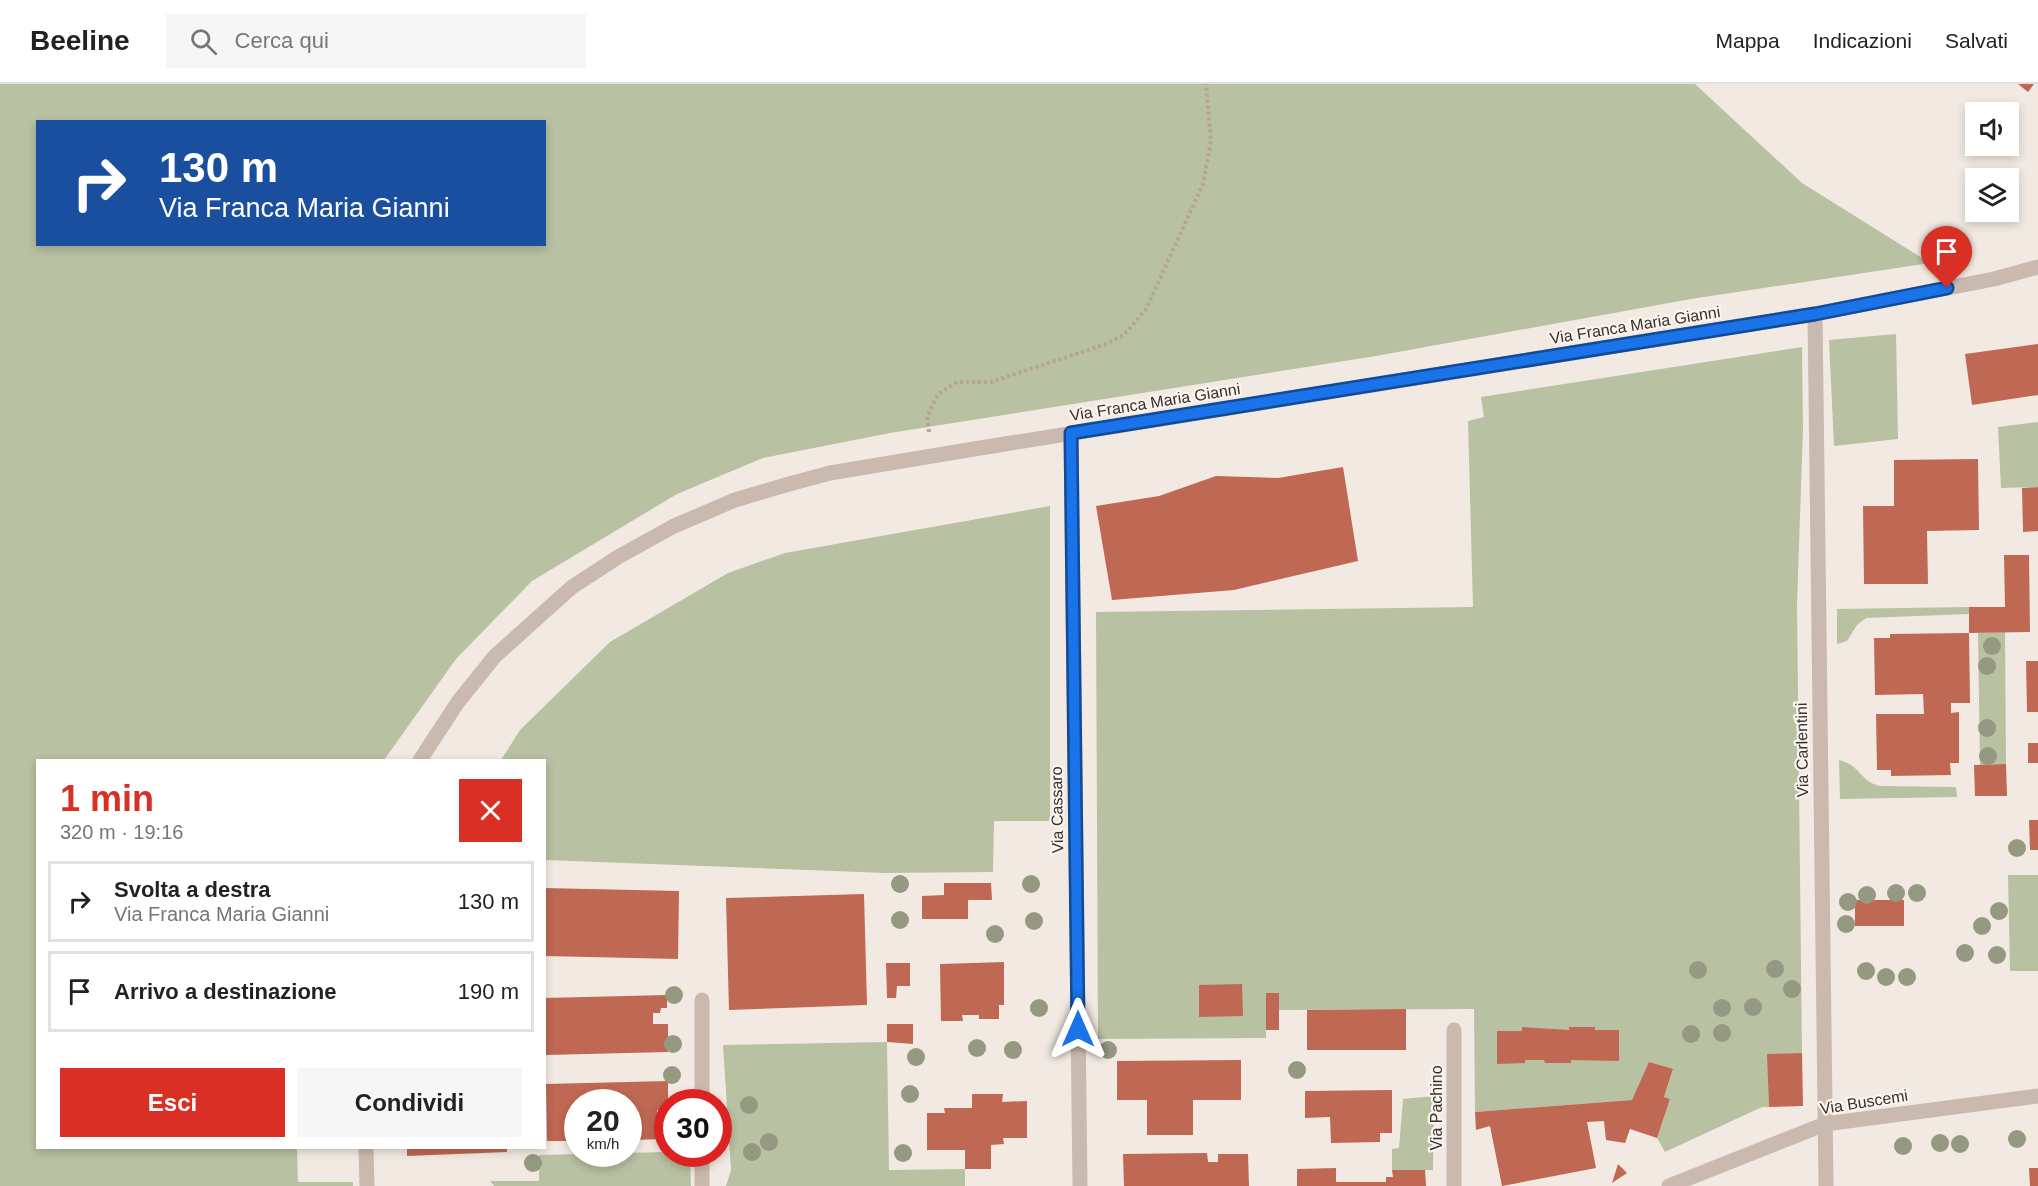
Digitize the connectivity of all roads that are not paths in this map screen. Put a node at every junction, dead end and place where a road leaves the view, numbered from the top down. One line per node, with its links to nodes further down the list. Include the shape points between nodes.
1 (2038, 267): 3 (street)
2 (2038, 278): 3 (street)
3 (1994, 279): 4 (street, Via Franca Maria Gianni)
4 (1815, 314): 5 (street, Via Franca Maria Gianni); 11 (street, Via Carlentini)
5 (1071, 433): 6 (street, Via Franca Maria Gianni, via 830,473 735,500 674,526 572,587 495,656); 16 (street, Via Cassaro)
6 (421, 759)
7 (702, 1000): 9 (street)
8 (1454, 1030): 17 (street, Via Pachino)
9 (702, 1089)
10 (2038, 1096): 11 (street, Via Buscemi)
11 (1825, 1124): 18 (street, Via Buscemi); 19 (street, Via Carlentini)
12 (366, 1149): 14 (street)
13 (702, 1167): 15 (street)
14 (367, 1186)
15 (702, 1186)
16 (1080, 1186)
17 (1454, 1186)
18 (1669, 1186)
19 (1826, 1186)

